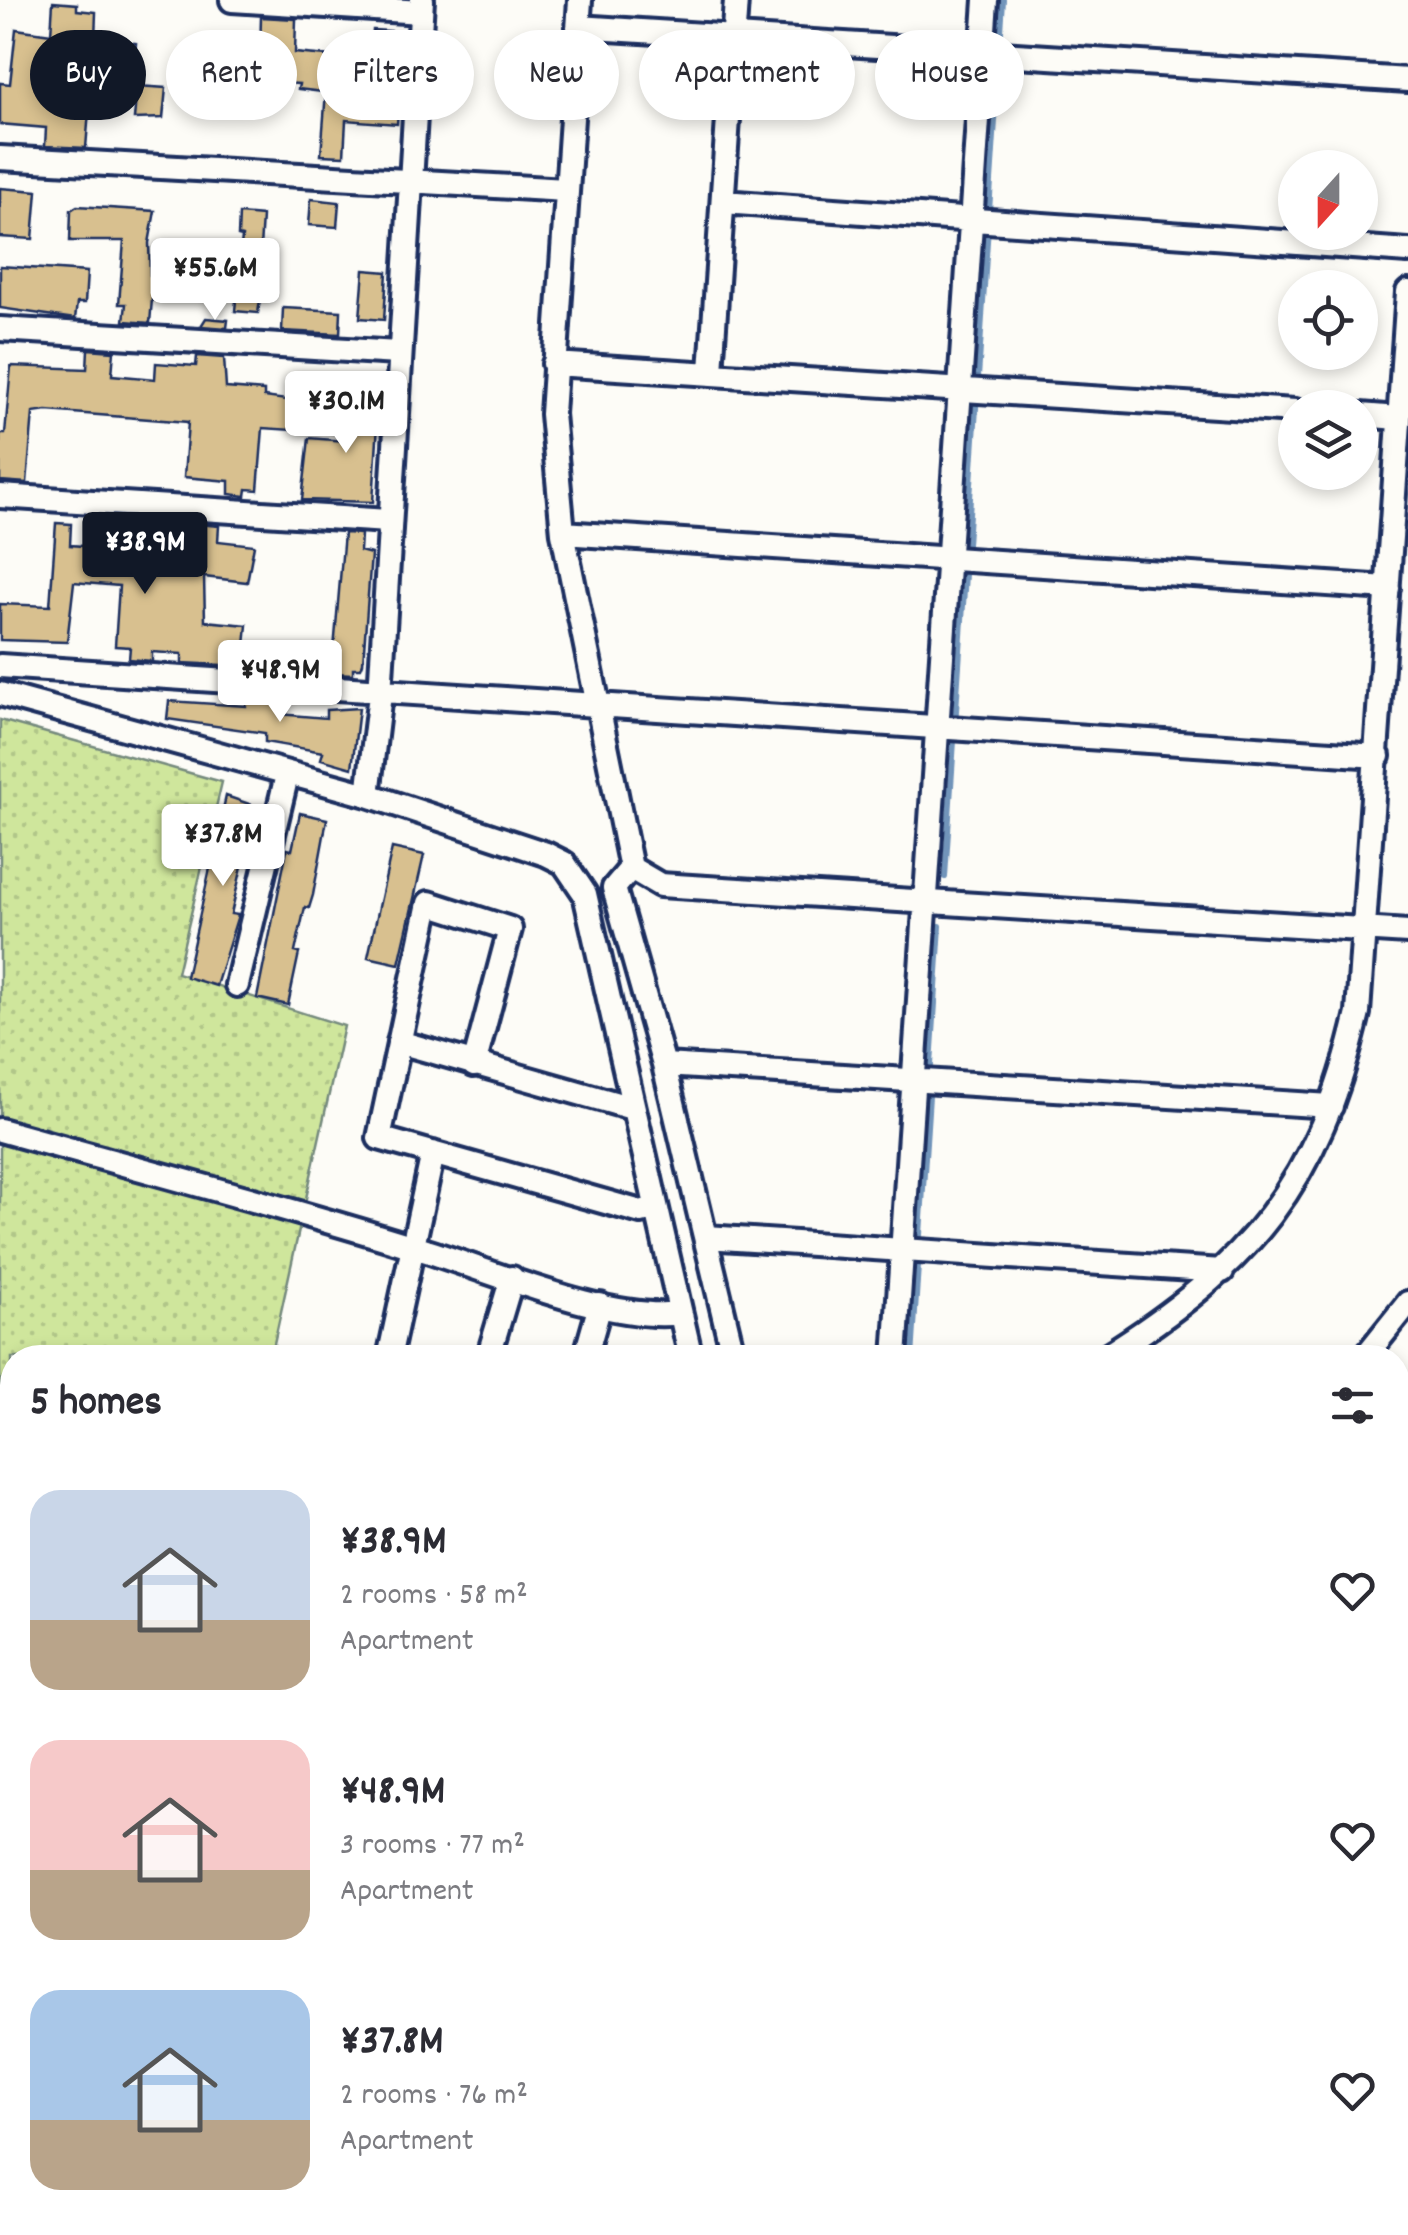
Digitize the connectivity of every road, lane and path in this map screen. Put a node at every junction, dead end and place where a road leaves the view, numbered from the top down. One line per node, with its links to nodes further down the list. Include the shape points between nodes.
1 (232, 0): 5 (street)
2 (580, 0): 6 (street)
3 (736, 0): 7 (street)
4 (986, 0): 8 (street)
5 (421, 6): 15 (street)
6 (578, 27): 9 (street); 16 (street)
7 (734, 30)
8 (991, 30)
9 (639, 31)
10 (1024, 53): 11 (street)
11 (1408, 80)
12 (728, 120): 17 (street)
13 (990, 120): 18 (street)
14 (0, 158): 15 (street)
15 (408, 184): 16 (street); 22 (street)
16 (566, 190): 23 (street)
17 (723, 202): 18 (street); 24 (street)
18 (983, 221): 19 (street); 25 (street)
19 (1408, 251)
20 (1408, 292): 28 (street)
21 (0, 329): 22 (street)
22 (398, 353): 30 (street)
23 (554, 364): 24 (street); 31 (street)
24 (711, 371): 25 (street)
25 (971, 389): 26 (street); 32 (street)
26 (1278, 410)
27 (1378, 416): 28 (street)
28 (1398, 418): 33 (street)
29 (0, 496): 30 (street)
30 (388, 521): 36 (street)
31 (563, 534): 32 (street); 37 (street)
32 (960, 560): 33 (street); 38 (street)
33 (1388, 588): 39 (street)
34 (0, 666): 36 (street)
35 (0, 694): 40 (street)
36 (380, 694): 37 (street); 41 (street)
37 (596, 706): 38 (street); 42 (street)
38 (950, 729): 39 (street); 45 (street)
39 (1378, 756): 46 (street)
40 (288, 775): 41 (street); 48 (street)
41 (368, 796): 44 (street, via 546,854 564,863)
42 (631, 868): 43 (street); 45 (street, via 660,884)
43 (614, 888): 44 (street); 50 (street)
44 (585, 894): 54 (street)
45 (928, 902): 46 (street); 52 (street)
46 (1363, 928): 47 (street); 53 (street, via 1358,1013)
47 (1408, 932)
48 (237, 985)
49 (399, 1042): 51 (street); 51 (street, via 428,904 510,929); 56 (street, via 379,1138)
50 (664, 1064): 52 (street); 58 (street)
51 (474, 1065): 54 (street)
52 (926, 1079): 53 (street); 60 (street)
53 (1331, 1106): 61 (street, via 1287,1197)
54 (632, 1108): 57 (street)
55 (0, 1130): 59 (street)
56 (433, 1154): 57 (street, via 641,1212); 59 (street)
57 (656, 1208): 65 (street)
58 (706, 1237): 60 (street); 70 (street)
59 (413, 1246): 62 (street); 66 (street)
60 (914, 1250): 61 (street); 71 (street)
61 (1222, 1271): 72 (street)
62 (512, 1278): 64 (street); 67 (street)
63 (1408, 1303): 73 (street)
64 (600, 1305): 65 (street, via 659,1316); 68 (street)
65 (680, 1313): 69 (street)
66 (392, 1345)
67 (492, 1345)
68 (589, 1345)
69 (688, 1345)
70 (731, 1345)
71 (897, 1345)
72 (1124, 1345)
73 (1374, 1345)

